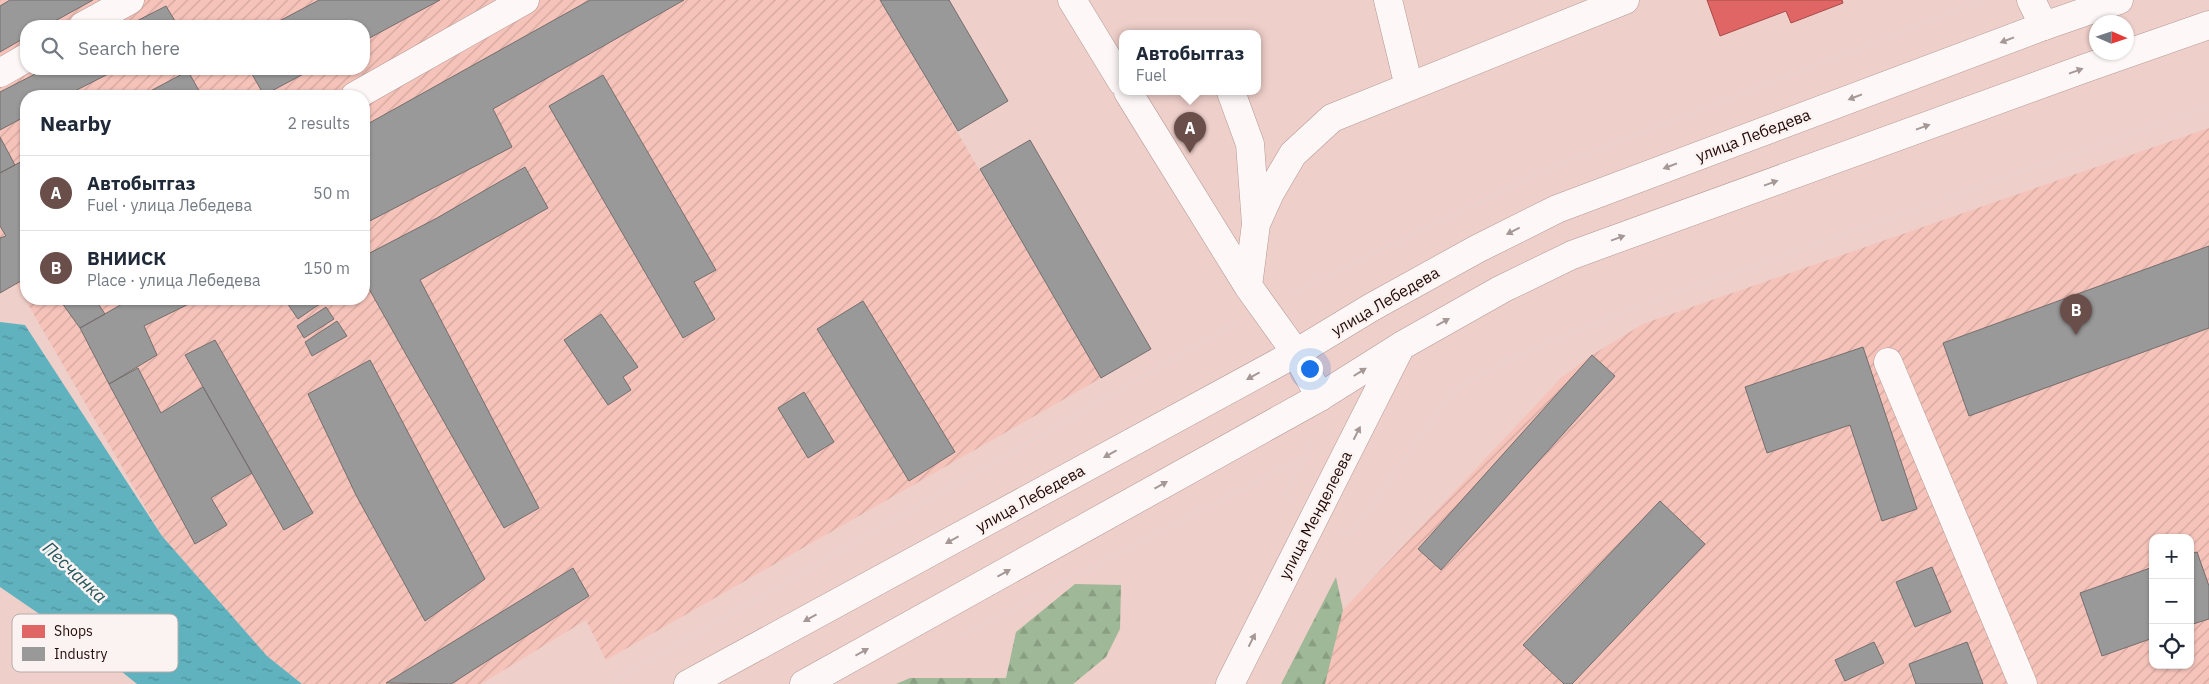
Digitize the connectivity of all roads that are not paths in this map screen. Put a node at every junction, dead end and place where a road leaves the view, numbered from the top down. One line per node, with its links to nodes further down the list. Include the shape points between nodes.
1 (130, 0): 8 (main road)
2 (525, 0): 15 (main road)
3 (1072, 0): 13 (main road)
4 (1388, 0): 14 (main road)
5 (1625, 0): 14 (main road)
6 (2031, 0): 10 (main road)
7 (2118, 0): 10 (main road, улица Лебедева)
8 (94, 20)
9 (2209, 25): 20 (main road, one-way to 9, via 1572,255)
10 (2044, 26): 21 (main road, улица Лебедева, one-way to 21, via 1557,209 1442,268)
11 (20, 61): 12 (main road)
12 (0, 72)
13 (1119, 77)
14 (1408, 87): 18 (main road, via 1332,118 1293,154)
15 (366, 90)
16 (1130, 95): 19 (main road)
17 (1232, 95): 18 (main road, via 1250,144)
18 (1256, 224): 19 (main road)
19 (1256, 296): 21 (main road)
20 (1400, 346): 23 (main road, one-way to 20); 26 (main road, улица Менделеева, one-way to 20)
21 (1296, 353): 23 (main road); 24 (main road, улица Лебедева, one-way to 24)
22 (1888, 362): 27 (main road)
23 (1320, 397): 25 (main road, one-way to 23)
24 (688, 684)
25 (804, 684)
26 (1230, 684)
27 (2023, 684)

